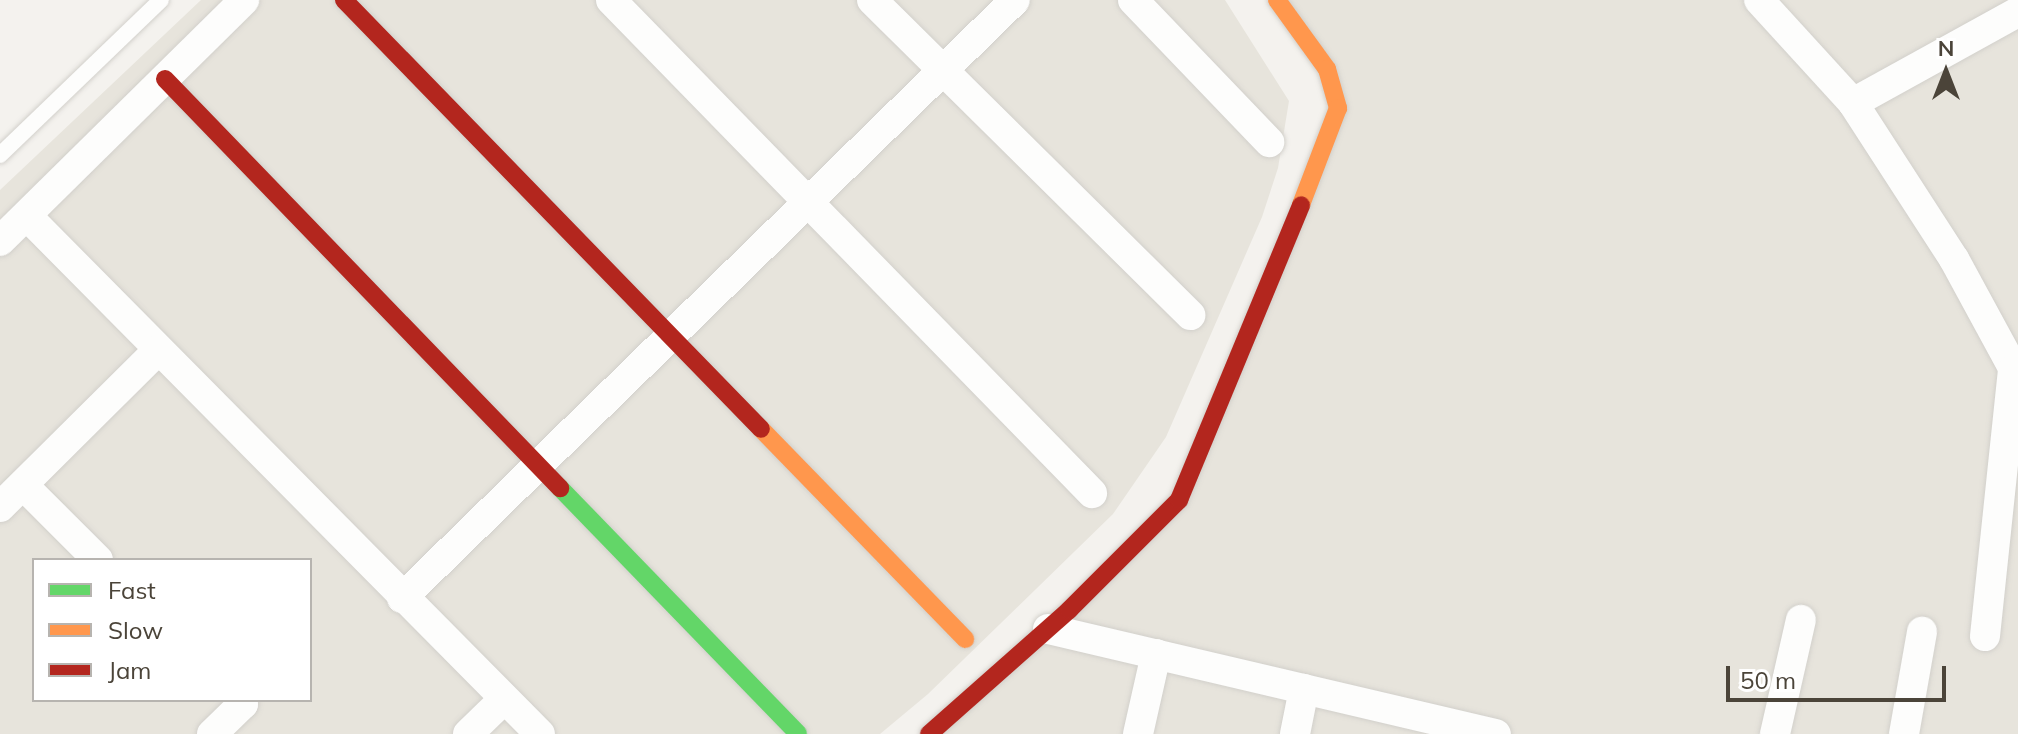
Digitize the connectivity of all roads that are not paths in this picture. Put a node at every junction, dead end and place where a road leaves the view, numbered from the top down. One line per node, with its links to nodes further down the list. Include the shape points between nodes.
1 (161, 0): 15 (lane)
2 (244, 0): 12 (street)
3 (344, 0): 20 (street)
4 (611, 0): 16 (street)
5 (872, 0): 11 (street)
6 (1015, 0): 11 (street)
7 (1133, 0): 14 (street)
8 (1277, 0): 30 (street, via 1327,69 1338,108 1275,274 1179,500)
9 (1759, 0): 13 (street)
10 (2018, 12): 13 (street)
11 (943, 70): 16 (street); 19 (street)
12 (165, 79): 17 (street); 23 (street)
13 (1853, 103): 22 (street, via 1954,259)
14 (1269, 142)
15 (0, 155)
16 (810, 202): 20 (street); 25 (street)
17 (27, 216): 18 (street); 21 (street)
18 (0, 241)
19 (1190, 315)
20 (670, 334): 23 (street); 33 (street)
21 (158, 350): 24 (street); 28 (street)
22 (2016, 372): 32 (street)
23 (536, 465): 28 (street); 41 (street)
24 (23, 485): 26 (street); 27 (street)
25 (1092, 493)
26 (0, 507)
27 (96, 558)
28 (402, 598): 36 (street)
29 (1801, 620): 46 (street)
30 (1048, 629): 34 (street); 42 (street)
31 (1922, 632): 47 (street)
32 (1985, 636)
33 (965, 639)
34 (1156, 654): 35 (street); 43 (street)
35 (1304, 689): 44 (street); 45 (street)
36 (504, 699): 39 (street); 40 (street)
37 (241, 702): 38 (street)
38 (212, 734)
39 (468, 734)
40 (540, 734)
41 (798, 734)
42 (929, 734)
43 (1138, 734)
44 (1295, 734)
45 (1496, 734)
46 (1775, 734)
47 (1904, 734)

